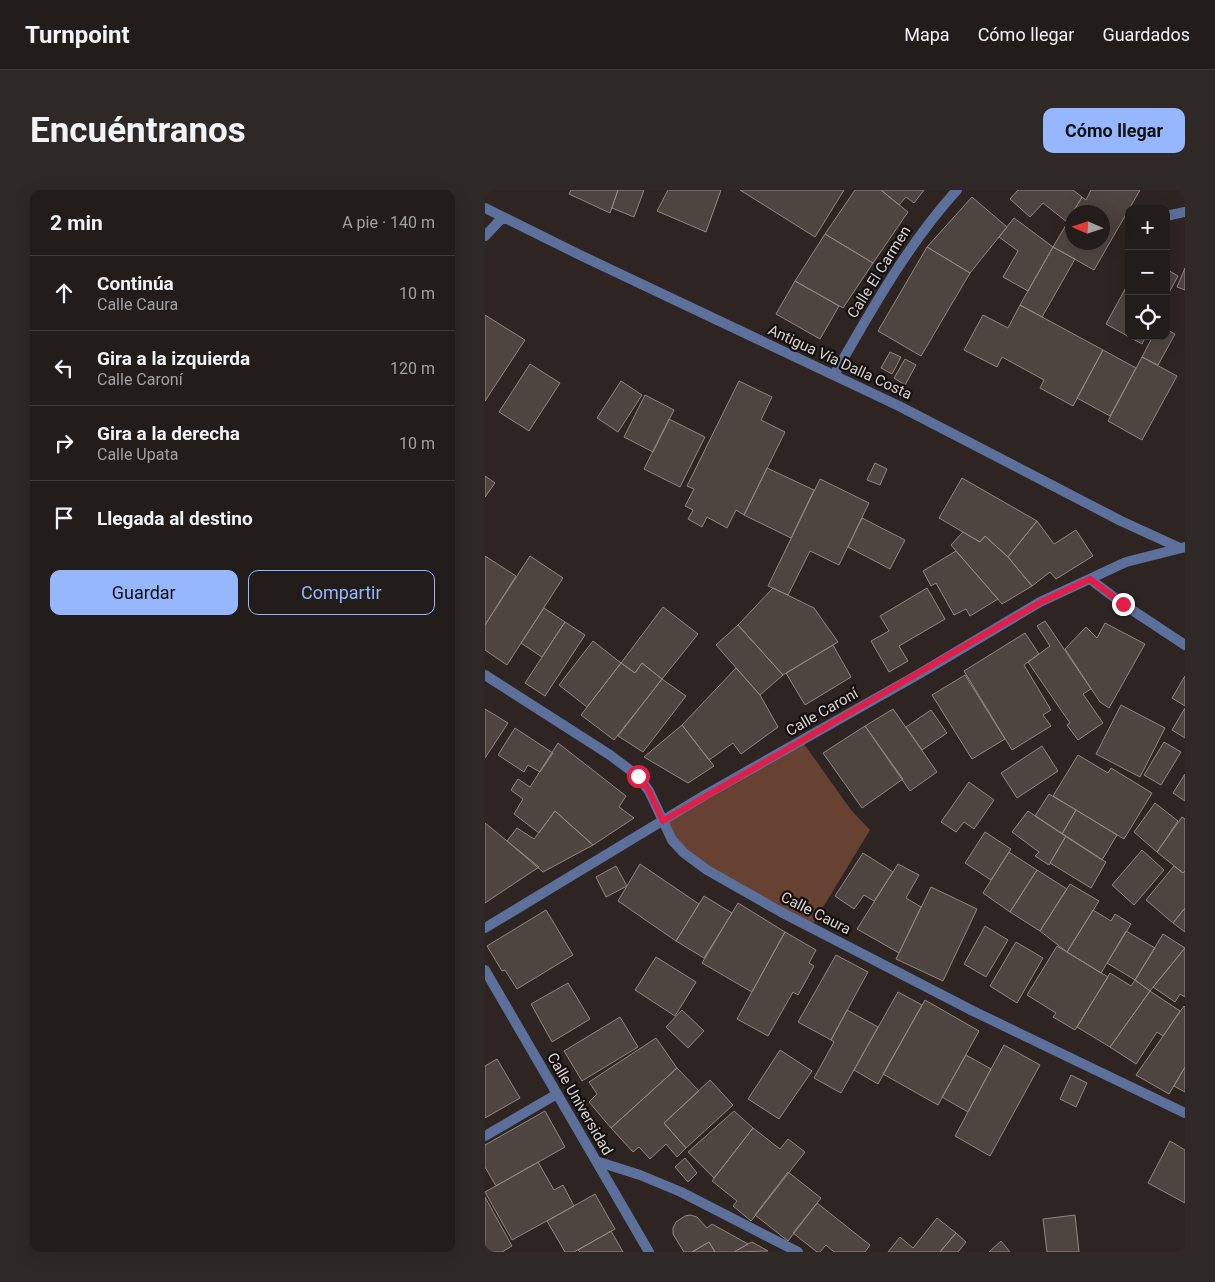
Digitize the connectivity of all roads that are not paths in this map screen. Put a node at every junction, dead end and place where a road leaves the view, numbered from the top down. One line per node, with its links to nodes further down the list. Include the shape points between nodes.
1 (957, 190): 7 (street, Calle El Carmen, via 907,253)
2 (485, 208): 5 (street, Antigua Vía Dalla Costa)
3 (1185, 212): 4 (street)
4 (1170, 215)
5 (503, 217): 6 (street); 7 (street, Antigua Vía Dalla Costa)
6 (485, 236)
7 (834, 375): 8 (street, Antigua Vía Dalla Costa, via 1121,521)
8 (1183, 547): 9 (street, Calle Caroní, via 1126,562)
9 (1090, 579): 10 (street); 12 (street, Calle Caroní, via 1041,602)
10 (1185, 645)
11 (485, 675): 12 (street, Calle Caura, via 638,776)
12 (663, 821): 13 (street, Calle Caroní); 16 (street, Calle Caura, via 672,840 707,870 781,912 973,1011)
13 (485, 928)
14 (485, 970): 15 (street, Calle Universidad)
15 (557, 1094): 17 (street); 18 (street, Calle Universidad)
16 (1185, 1114)
17 (485, 1136)
18 (596, 1161): 19 (street, Calle Universidad); 20 (street, via 681,1192)
19 (649, 1252)
20 (798, 1252)

